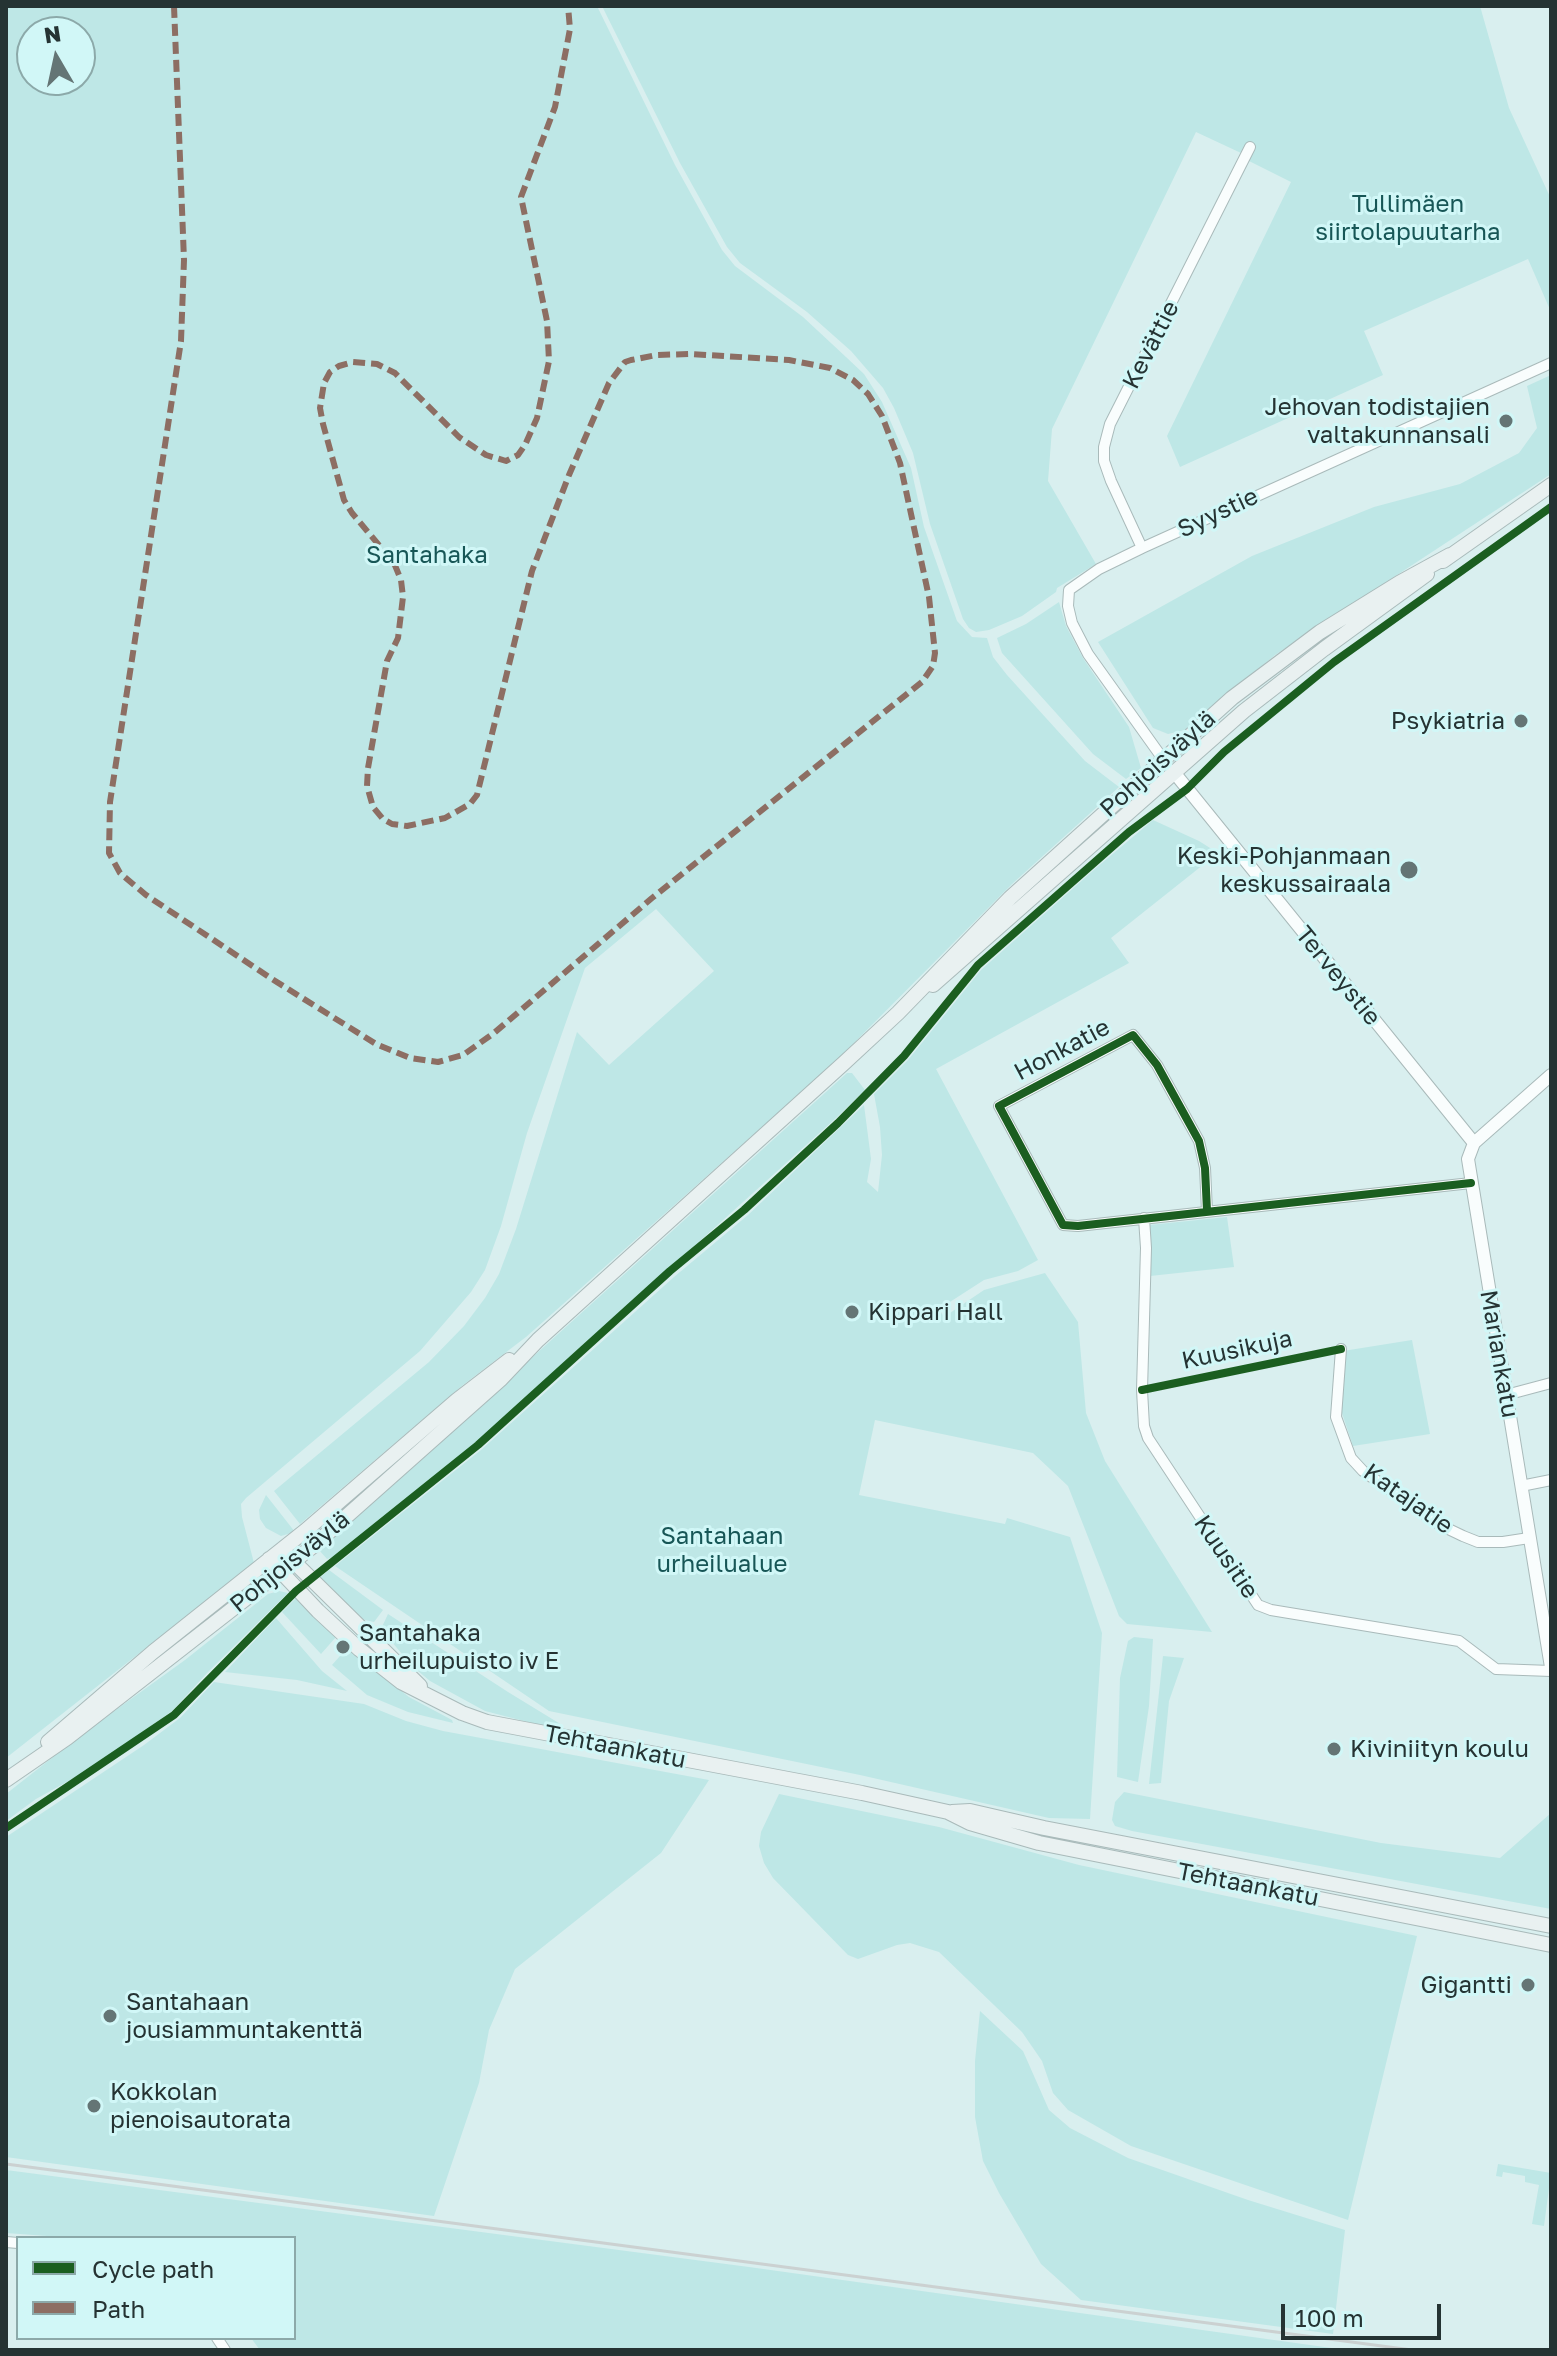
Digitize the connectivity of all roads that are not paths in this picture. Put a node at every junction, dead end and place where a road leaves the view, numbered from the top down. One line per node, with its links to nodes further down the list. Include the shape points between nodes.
1 (1250, 147): 4 (street, Kevättie, via 1110,424 1104,461)
2 (1551, 363): 4 (street, Syystie)
3 (1551, 485): 5 (main road, Pohjoisväylä)
4 (1142, 548): 6 (street, Syystie, via 1069,590 1068,606 1088,654)
5 (1450, 555): 6 (main road, Pohjoisväylä, via 1320,632 1232,698); 7 (main road, Pohjoisväylä, via 1276,685)
6 (1163, 759): 7 (main road); 8 (main road, Pohjoisväylä, via 1010,898)
7 (1173, 771): 8 (main road, Pohjoisväylä); 10 (street, Terveystie)
8 (898, 1013): 14 (main road, Pohjoisväylä)
9 (1551, 1075): 10 (street)
10 (1474, 1143): 11 (street, Mariankatu, via 1468,1159)
11 (1471, 1183): 12 (street, Honkatie); 17 (street, Mariankatu)
12 (1207, 1211): 13 (street, Honkatie); 13 (street, Honkatie, via 1199,1141 1157,1065 1133,1035 999,1106 1063,1225)
13 (1144, 1218): 26 (street, Kuusitie, via 1144,1426 1258,1605 1459,1641 1496,1669)
14 (538, 1340): 21 (main road, Pohjoisväylä, via 457,1400); 23 (main road, Pohjoisväylä, via 468,1409)
15 (1341, 1349): 20 (street, Katajatie, via 1336,1417 1351,1458 1363,1471 1463,1536 1478,1542)
16 (1551, 1383): 17 (street)
17 (1506, 1395): 19 (street, Mariankatu)
18 (1551, 1480): 19 (street)
19 (1521, 1486): 20 (street, Mariankatu)
20 (1529, 1538): 25 (street, Mariankatu)
21 (282, 1549): 22 (main road, Pohjoisväylä); 23 (main road, Tehtaankatu)
22 (269, 1559): 24 (main road, Tehtaankatu); 28 (main road, Pohjoisväylä, via 61,1728)
23 (294, 1561): 24 (main road, Pohjoisväylä); 27 (main road, Tehtaankatu)
24 (280, 1572): 27 (main road, Tehtaankatu, via 359,1649 401,1682); 28 (main road, Pohjoisväylä)
25 (1546, 1609): 26 (street, Mariankatu)
26 (1551, 1669)
27 (429, 1695): 30 (main road, Tehtaankatu, via 487,1722)
28 (25, 1765): 29 (main road, Pohjoisväylä)
29 (6, 1780)
30 (948, 1812): 31 (main road, Tehtaankatu, via 970,1811); 32 (main road, Tehtaankatu, via 1039,1843)
31 (1551, 1926)
32 (1551, 1945)

